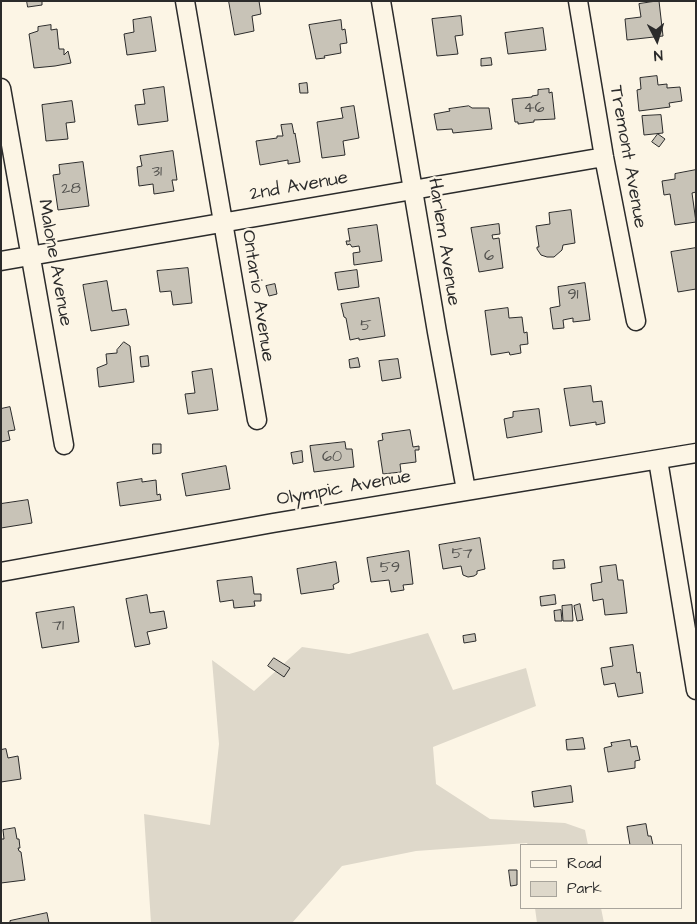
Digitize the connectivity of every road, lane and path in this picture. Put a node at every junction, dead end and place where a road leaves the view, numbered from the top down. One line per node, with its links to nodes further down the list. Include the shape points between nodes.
1 (185, 1): 7 (street, Ontario Avenue)
2 (381, 1): 6 (street, Harlem Avenue)
3 (578, 1): 5 (street, Tremont Avenue)
4 (1, 88): 8 (street, Malone Avenue)
5 (604, 157): 6 (street, 2nd Avenue); 10 (street, Tremont Avenue)
6 (413, 189): 7 (street, 2nd Avenue); 15 (street, Harlem Avenue)
7 (224, 222): 8 (street, 2nd Avenue); 11 (street, Ontario Avenue)
8 (31, 256): 9 (street, 2nd Avenue); 12 (street, Malone Avenue)
9 (1, 261)
10 (636, 321)
11 (257, 420)
12 (64, 445)
13 (696, 454): 14 (street, Olympic Avenue)
14 (658, 460): 15 (street, Olympic Avenue); 17 (street)
15 (466, 490): 16 (street, Olympic Avenue)
16 (1, 572)
17 (696, 690)

